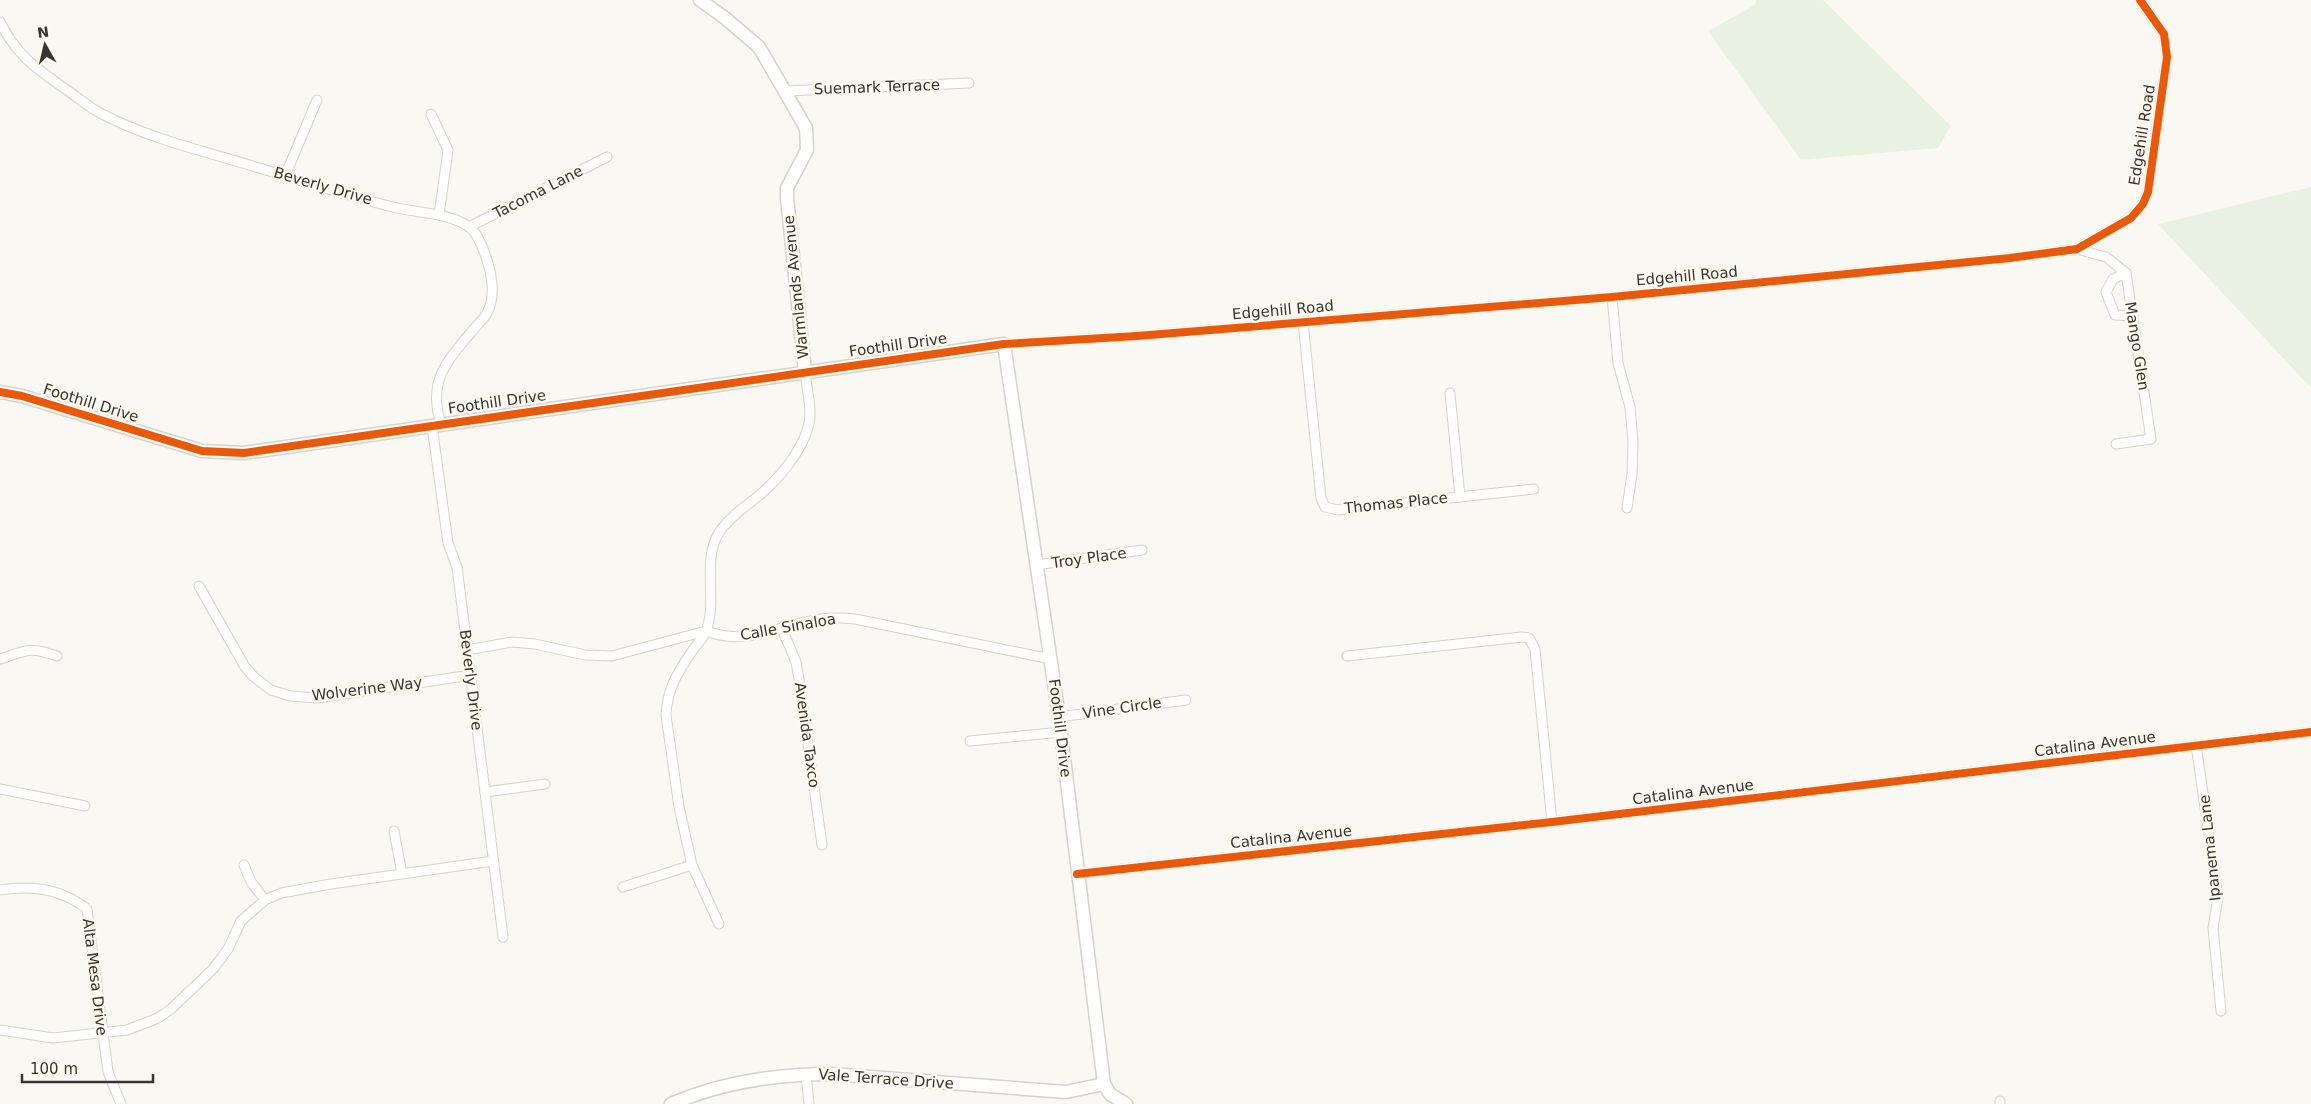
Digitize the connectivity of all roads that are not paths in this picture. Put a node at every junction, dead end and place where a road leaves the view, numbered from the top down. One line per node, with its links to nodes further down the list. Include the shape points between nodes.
1 (700, 0): 5 (street, Warmlands Avenue, via 759,47)
2 (2140, 0): 12 (street, Edgehill Road, via 2164,34 2167,57 2148,192 2131,218)
3 (0, 22): 9 (street, Beverly Drive, via 30,65 101,113 145,134)
4 (969, 83): 5 (street, Suemark Terrace)
5 (786, 91): 18 (street, Warmlands Avenue, via 806,128 807,150 787,188)
6 (317, 100): 9 (street)
7 (431, 114): 10 (street, via 448,150)
8 (607, 157): 11 (street, Tacoma Lane)
9 (285, 176): 10 (street, Beverly Drive, via 398,208)
10 (439, 215): 11 (street, Beverly Drive)
11 (469, 228): 21 (street, Beverly Drive, via 476,234 487,259 492,296 487,313 440,372)
12 (2077, 249): 13 (street, via 2106,257); 14 (street, Edgehill Road)
13 (2126, 273): 15 (street, Mango Glen); 15 (street, via 2113,279 2106,292 2115,315)
14 (1612, 297): 16 (street, Edgehill Road); 25 (street, via 1618,364 1630,408 1632,433 1632,474)
15 (2132, 316): 22 (street, Mango Glen, via 2151,439)
16 (1304, 322): 17 (street, Edgehill Road); 24 (street, Thomas Place, via 1321,498 1326,507 1338,510)
17 (1004, 344): 18 (street, Foothill Drive); 27 (street, Foothill Drive)
18 (805, 372): 21 (street, Foothill Drive); 30 (street, Warmlands Avenue, via 810,413 802,444 764,491 720,531 712,548 712,591)
19 (0, 392): 21 (street, Foothill Drive, via 202,451 244,453)
20 (1450, 393): 24 (street)
21 (437, 425): 31 (street, Beverly Drive, via 448,543 458,567)
22 (2116, 444)
23 (1534, 489): 24 (street, Thomas Place)
24 (1460, 497)
25 (1627, 508)
26 (1142, 550): 27 (street, Troy Place)
27 (1036, 565): 35 (street, Foothill Drive)
28 (199, 586): 36 (street, Wolverine Way, via 244,667 272,690 290,696 317,698)
29 (782, 629): 30 (street, Calle Sinaloa, via 744,638); 35 (street, Calle Sinaloa, via 805,622 855,619); 49 (street, Avenida Taxco, via 799,678)
30 (706, 631): 31 (street, Calle Sinaloa, via 612,656 585,655 512,642); 52 (street, Warmlands Avenue, via 673,680 666,704 679,807)
31 (467, 650): 36 (street, Beverly Drive)
32 (58, 656): 34 (street, via 30,649)
33 (1347, 656): 47 (street, via 1529,638 1535,649)
34 (0, 659)
35 (1051, 659): 38 (street, Foothill Drive)
36 (471, 676): 45 (street, Beverly Drive)
37 (1186, 700): 38 (street, Vine Circle)
38 (1059, 717): 39 (street, Foothill Drive)
39 (1061, 732): 41 (street); 54 (street, Foothill Drive)
40 (2311, 732): 42 (street, Catalina Avenue)
41 (970, 742)
42 (2196, 745): 47 (street, Catalina Avenue); 60 (street, Ipanema Lane, via 2218,897 2213,928)
43 (545, 784): 45 (street)
44 (0, 789): 46 (street)
45 (485, 792): 50 (street, Beverly Drive)
46 (85, 806)
47 (1552, 822): 54 (street, Catalina Avenue)
48 (394, 830): 53 (street)
49 (822, 844)
50 (493, 861): 53 (street); 59 (street, Beverly Drive)
51 (244, 865): 57 (street, via 251,882)
52 (692, 865): 55 (street); 58 (street, Warmlands Avenue)
53 (402, 874): 57 (street, via 281,893)
54 (1077, 874): 64 (street, Foothill Drive)
55 (624, 887)
56 (0, 890): 62 (street, Alta Mesa Drive, via 32,887 76,900 87,910)
57 (265, 900): 62 (street, via 241,921 228,949 213,969 171,1009 158,1018 127,1030)
58 (719, 924)
59 (503, 936)
60 (2221, 1011)
61 (0, 1030): 62 (street, via 53,1038)
62 (102, 1033): 65 (street, Alta Mesa Drive, via 108,1072)
63 (806, 1074): 64 (street, Vale Terrace Drive, via 1066,1092); 66 (street, Vale Terrace Drive, via 747,1080); 67 (street)
64 (1104, 1084): 68 (street, via 1110,1094)
65 (121, 1104)
66 (670, 1104)
67 (809, 1104)
68 (1126, 1104)

